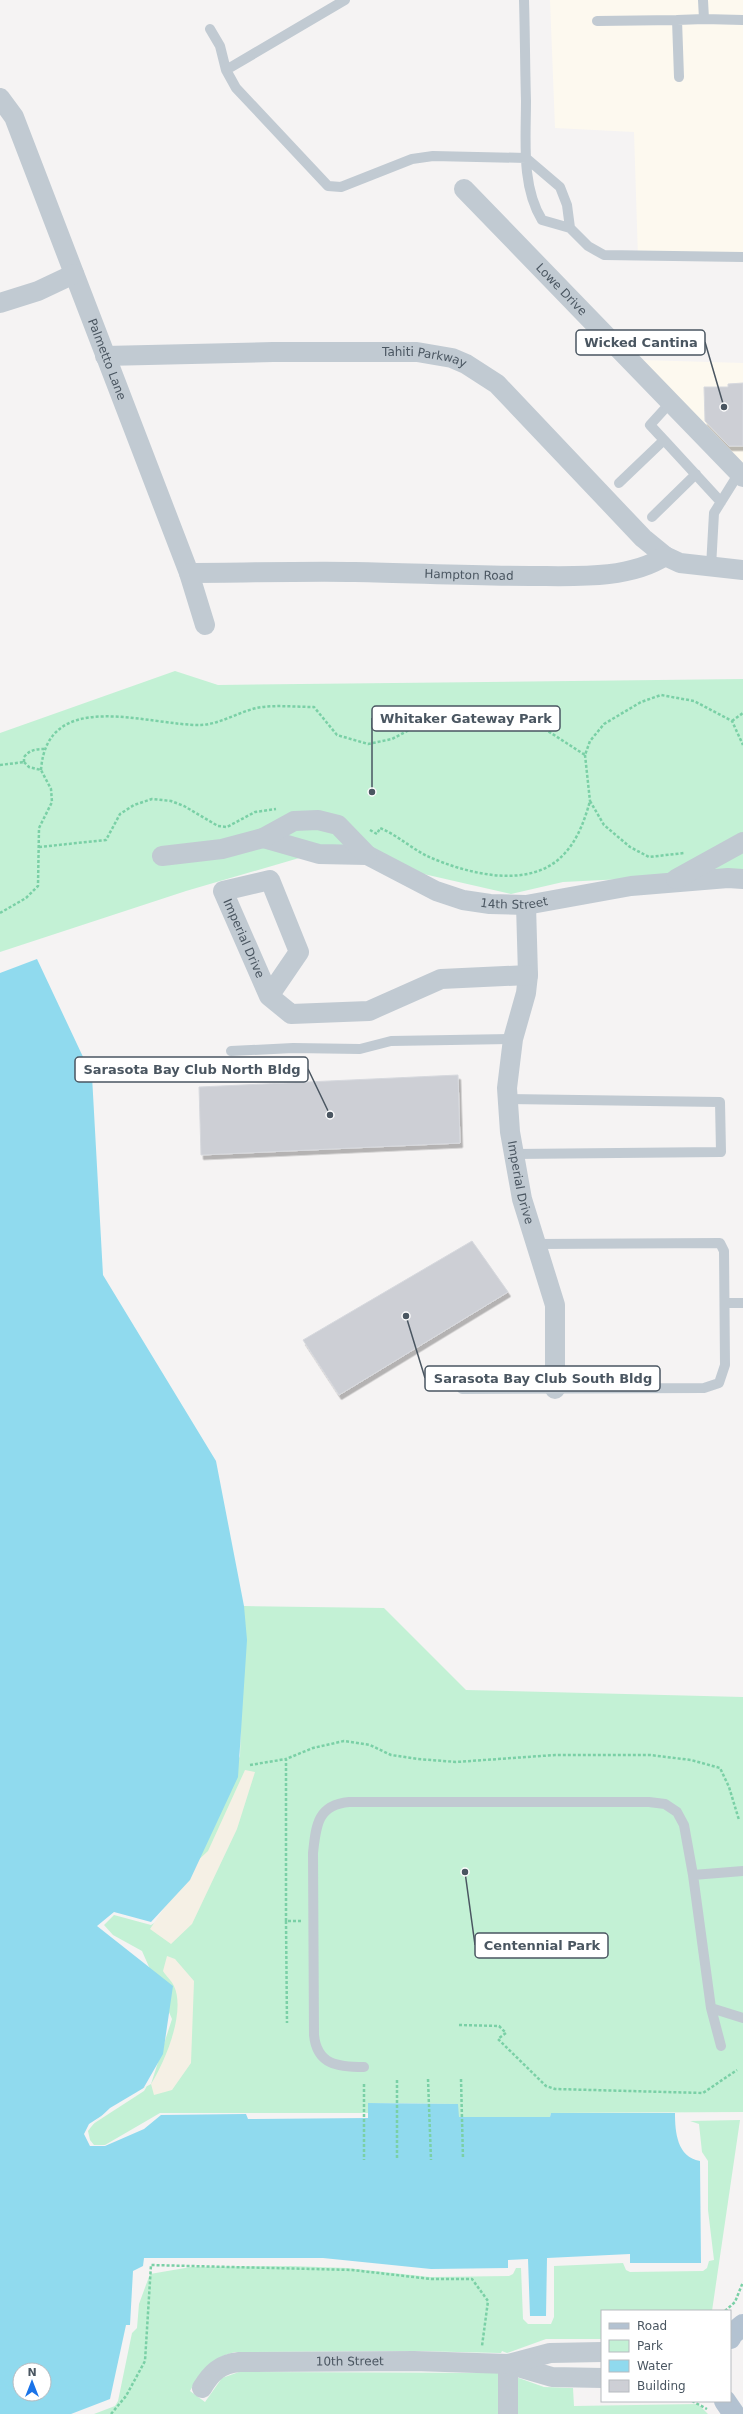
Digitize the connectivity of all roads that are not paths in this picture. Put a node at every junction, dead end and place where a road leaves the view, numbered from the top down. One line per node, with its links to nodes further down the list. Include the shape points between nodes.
1 (345, 0): 9 (lane)
2 (524, 0): 13 (lane)
3 (703, 0): 4 (lane)
4 (704, 19): 5 (lane); 6 (lane)
5 (677, 20): 7 (lane); 10 (lane)
6 (743, 20)
7 (597, 21)
8 (210, 29): 9 (lane, via 220,46)
9 (226, 70): 13 (lane, via 236,88 328,186 340,187 412,159 433,156)
10 (679, 77)
11 (0, 98): 12 (street, Palmetto Lane)
12 (7, 120): 17 (street, Palmetto Lane)
13 (526, 158): 15 (lane, via 560,186 567,205); 15 (lane, via 530,193 535,209 542,220)
14 (464, 189): 20 (street, Lowe Drive)
15 (570, 228): 16 (lane, via 588,246 604,255)
16 (743, 257)
17 (74, 274): 18 (street, via 38,291); 19 (street, Palmetto Lane)
18 (0, 303)
19 (105, 356): 27 (street, Tahiti Parkway, via 409,352 452,358 472,367 497,384 643,538); 30 (street, Palmetto Lane)
20 (670, 403): 21 (lane, via 650,425); 23 (street, Lowe Drive)
21 (664, 440): 22 (lane); 24 (lane)
22 (696, 474): 25 (lane); 26 (lane)
23 (741, 475): 25 (lane)
24 (619, 483)
25 (721, 502): 28 (lane, via 714,513)
26 (652, 517)
27 (665, 556): 28 (street, via 680,563); 30 (street, Hampton Road, via 652,564 621,571 554,576 454,576 355,572)
28 (710, 567): 29 (street)
29 (743, 570)
30 (188, 574): 31 (street, Palmetto Lane)
31 (205, 625)
32 (263, 838): 34 (street, 14th Street, via 319,854); 34 (street, 14th Street, via 294,821 332,822 344,829); 35 (street, 14th Street, via 209,852)
33 (743, 842): 37 (street, 14th Street)
34 (367, 855): 38 (street, 14th Street, via 450,896 490,904)
35 (162, 856)
36 (743, 879): 37 (street, 14th Street)
37 (669, 882): 38 (street, 14th Street, via 631,886)
38 (526, 905): 39 (street, Imperial Drive)
39 (528, 975): 40 (street, Imperial Drive, via 441,979 369,1011 291,1014); 41 (street, Imperial Drive, via 526,993)
40 (269, 996): 40 (street, Imperial Drive, via 223,891 270,880 300,952)
41 (513, 1039): 42 (lane, via 391,1041 360,1049 293,1048); 43 (street, Imperial Drive)
42 (231, 1051)
43 (508, 1099): 44 (street, Imperial Drive); 44 (lane, via 720,1102 721,1152)
44 (514, 1154): 45 (street, Imperial Drive, via 522,1199)
45 (536, 1244): 46 (lane, via 720,1244 724,1252); 49 (street, Imperial Drive, via 555,1305)
46 (725, 1303): 47 (lane); 49 (lane, via 725,1365 720,1383 704,1388)
47 (743, 1303)
48 (462, 1389): 49 (lane)
49 (555, 1389)
50 (743, 1871): 51 (lane)
51 (693, 1875): 52 (lane); 55 (lane, via 684,1825 677,1812 665,1804 340,1802 327,1809 316,1826 313,1853 315,2048 321,2057 334,2064)
52 (711, 2008): 53 (lane); 54 (lane)
53 (743, 2018)
54 (721, 2046)
55 (364, 2067)
56 (601, 2352): 57 (street, 10th Street, via 550,2353)
57 (508, 2364): 58 (street, 10th Street, via 552,2377); 59 (street, 10th Street, via 238,2362 216,2370); 60 (street)
58 (601, 2378)
59 (202, 2388)
60 (508, 2414)

